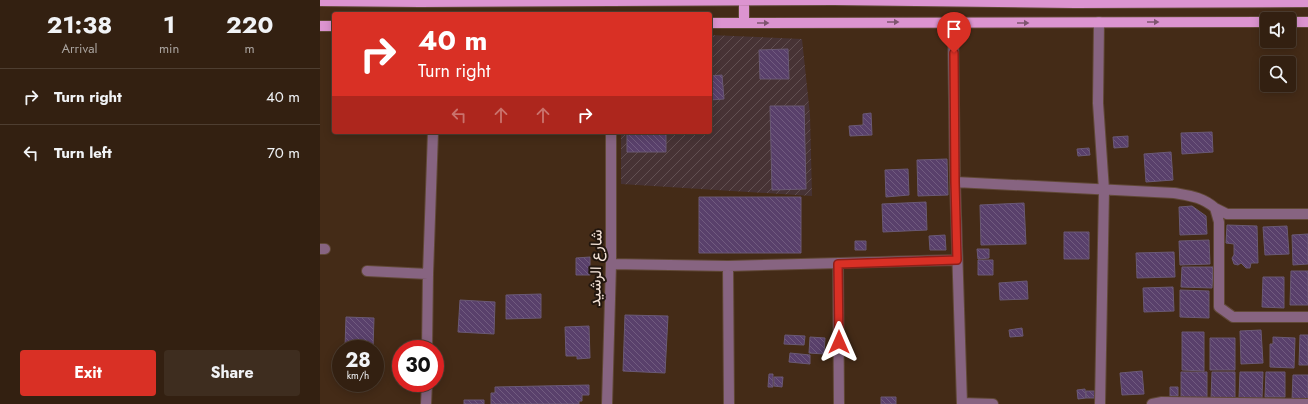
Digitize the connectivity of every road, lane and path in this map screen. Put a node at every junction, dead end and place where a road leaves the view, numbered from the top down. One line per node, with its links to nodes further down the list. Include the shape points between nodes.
1 (320, 0): 3 (main road)
2 (834, 0): 4 (main road); 5 (main road)
3 (609, 1): 4 (main road)
4 (744, 1): 12 (main road)
5 (1075, 2): 6 (main road)
6 (1308, 2)
7 (1099, 22): 8 (main road, one-way to 8); 13 (main road, one-way to 7); 19 (street, via 1098,103)
8 (1260, 22)
9 (1296, 22): 10 (main road)
10 (1308, 22)
11 (712, 23): 12 (main road)
12 (744, 23): 13 (main road, one-way to 13)
13 (953, 23): 18 (street)
14 (320, 26): 15 (main road)
15 (332, 26)
16 (433, 134): 27 (street)
17 (611, 134): 23 (street, شارع الرشيد)
18 (955, 182): 19 (street); 22 (street)
19 (1104, 190): 20 (street, via 1194,196); 37 (street)
20 (1215, 208): 21 (street, via 1227,214); 28 (street, via 1219,222 1219,308 1233,317)
21 (1308, 214)
22 (957, 260): 24 (street); 35 (street)
23 (611, 264): 25 (street); 32 (street, شارع الرشيد)
24 (838, 264): 25 (street); 34 (street)
25 (728, 266): 33 (street)
26 (367, 271): 27 (street)
27 (428, 274): 29 (street)
28 (1308, 317)
29 (427, 340)
30 (427, 392): 31 (street)
31 (426, 404)
32 (608, 404)
33 (729, 404)
34 (839, 404)
35 (962, 404): 36 (street)
36 (993, 404)
37 (1100, 404)
38 (1152, 404): 39 (street)
39 (1308, 404)

